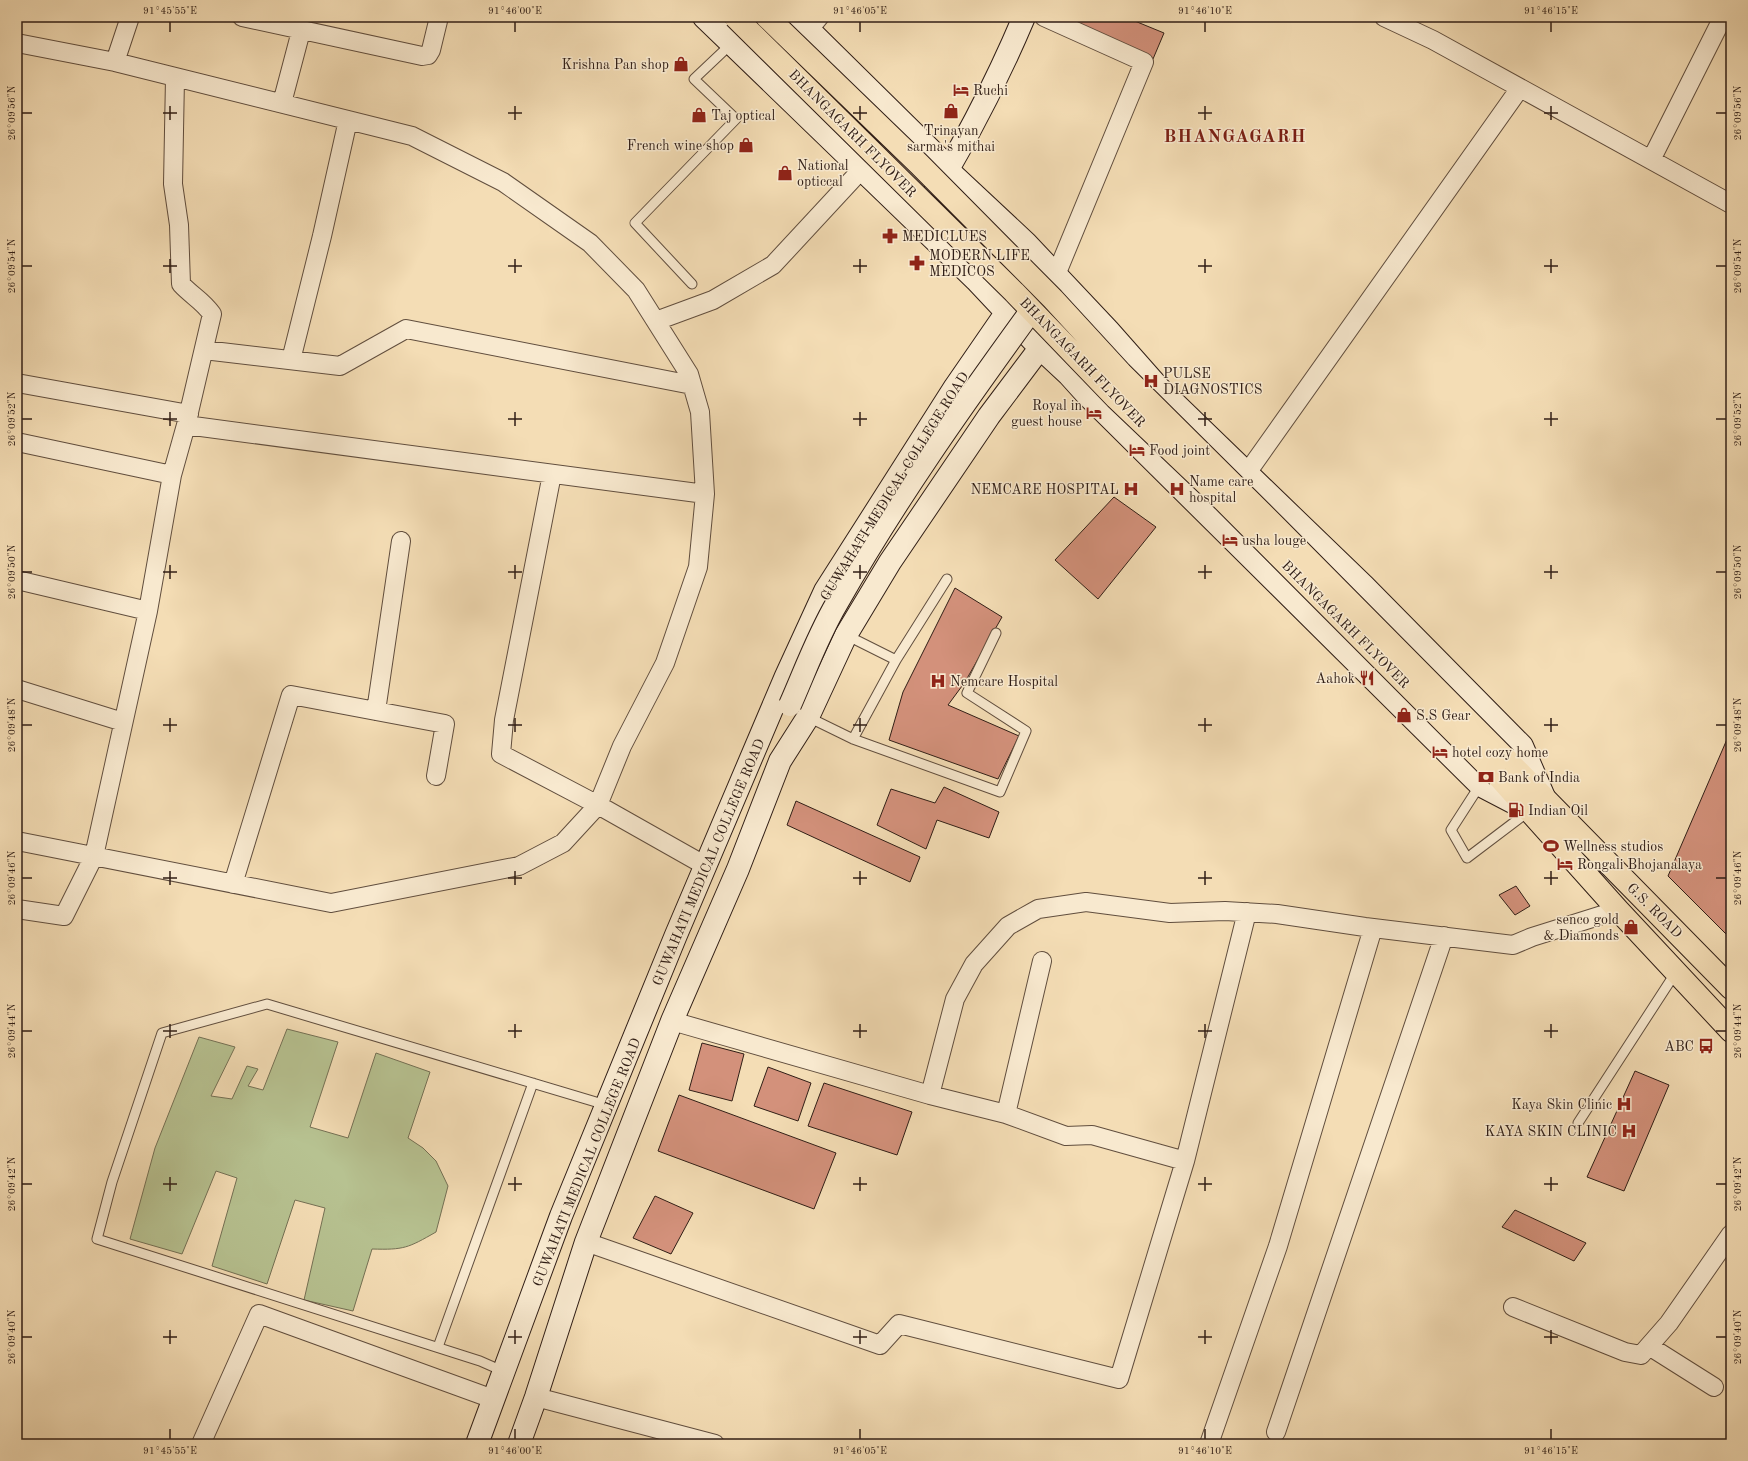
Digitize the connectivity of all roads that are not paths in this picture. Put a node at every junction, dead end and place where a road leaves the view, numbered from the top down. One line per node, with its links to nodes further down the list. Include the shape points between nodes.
1 (130, 17): 17 (street)
2 (242, 17): 14 (street)
3 (440, 17): 14 (street, via 431,50 428,55 422,56)
4 (704, 17): 16 (main road)
5 (736, 17): 29 (main road, BHANGAGARH FLYOVER, bridge)
6 (767, 17): 60 (main road, BHANGAGARH FLYOVER, bridge, via 1047,293 1121,373 1281,531)
7 (796, 17): 13 (main road)
8 (1010, 17): 23 (main road)
9 (1024, 17): 23 (main road, via 991,91)
10 (1044, 17): 27 (street, via 1144,62)
11 (1384, 17): 19 (street, via 1433,40)
12 (1723, 17): 22 (street)
13 (819, 24): 23 (main road)
14 (301, 31): 20 (street)
15 (17, 43): 17 (street)
16 (731, 44): 24 (main road); 28 (lane, via 694,78 736,119 635,223)
17 (115, 62): 18 (street)
18 (175, 78): 20 (street); 34 (street, via 174,184 179,225 181,284 204,302 212,314)
19 (1520, 88): 22 (street); 41 (street)
20 (282, 103): 21 (street)
21 (348, 120): 31 (street, via 412,136 502,182 590,243 636,290); 35 (street)
22 (1651, 160): 25 (street)
23 (944, 164): 26 (main road); 27 (main road)
24 (862, 169): 26 (main road); 31 (street, via 773,265 713,300)
25 (1731, 204)
26 (910, 215): 30 (main road)
27 (1056, 275): 32 (main road)
28 (692, 284)
29 (1031, 311): 56 (main road, bridge, via 894,509 836,604); 60 (main road, BHANGAGARH FLYOVER, bridge)
30 (1006, 313): 33 (main road); 58 (main road, GUWAHATI MEDICAL COLLEGE ROAD, via 955,387 825,591)
31 (656, 321): 38 (street, via 689,374)
32 (1113, 336): 36 (main road); 41 (main road, via 1161,390)
33 (1040, 348): 36 (main road); 50 (main road, GUWAHATI MEDICAL COLLEGE ROAD, via 989,416 890,562)
34 (204, 350): 35 (street); 39 (street)
35 (291, 360): 38 (street, via 340,366 406,329)
36 (1074, 380): 60 (main road)
37 (17, 383): 39 (street)
38 (692, 385): 44 (street, via 700,412)
39 (188, 420): 42 (street); 43 (street)
40 (17, 442): 42 (street)
41 (1247, 473): 62 (main road, via 1365,587 1522,746)
42 (172, 474): 48 (street)
43 (552, 474): 44 (street); 63 (street, via 504,720 501,754)
44 (705, 494): 63 (street, via 698,566 665,664 622,746)
45 (401, 541): 53 (street)
46 (947, 579): 51 (lane)
47 (17, 580): 48 (street)
48 (148, 611): 55 (street)
49 (996, 633): 57 (lane, via 967,693 1026,731 1000,792)
50 (846, 635): 51 (lane); 54 (main road, GUWAHATI MEDICAL COLLEGE ROAD)
51 (896, 660): 57 (lane)
52 (17, 689): 55 (street)
53 (376, 711): 61 (street, via 445,724); 67 (street, via 291,695)
54 (808, 717): 57 (lane); 59 (main road, GUWAHATI MEDICAL COLLEGE ROAD)
55 (123, 722): 65 (street)
56 (776, 735): 58 (main road); 59 (main road)
57 (853, 739)
58 (754, 750): 66 (main road, GUWAHATI MEDICAL COLLEGE ROAD)
59 (780, 761): 76 (main road, GUWAHATI MEDICAL COLLEGE ROAD, via 738,870)
60 (1494, 773): 62 (main road, BHANGAGARH FLYOVER); 62 (lane, via 1451,830 1466,858)
61 (436, 776)
62 (1537, 804): 69 (main road, G.S. ROAD); 75 (main road, G.S. ROAD)
63 (598, 805): 66 (street); 67 (street, via 563,843 519,866 331,903)
64 (17, 841): 65 (street)
65 (94, 856): 67 (street); 68 (street, via 64,916)
66 (706, 866): 80 (main road, GUWAHATI MEDICAL COLLEGE ROAD)
67 (233, 884)
68 (17, 909)
69 (1618, 910): 72 (street, via 1513,945); 74 (main road, G.S. ROAD)
70 (1247, 912): 71 (street); 79 (street, via 1170,913 1086,902 1032,912 1008,926 974,964 955,999); 83 (street)
71 (1373, 928): 72 (street); 98 (street, via 1278,1246)
72 (1444, 936): 93 (street)
73 (1042, 961): 81 (street)
74 (1676, 972): 77 (main road, G.S. ROAD); 82 (lane)
75 (1731, 988)
76 (672, 1021): 79 (street); 85 (main road, GUWAHATI MEDICAL COLLEGE ROAD)
77 (1731, 1031)
78 (533, 1083): 80 (lane); 88 (lane); 88 (lane, via 267,1004 162,1033 112,1182 97,1239)
79 (930, 1095): 81 (street)
80 (607, 1106): 89 (main road, GUWAHATI MEDICAL COLLEGE ROAD, via 561,1216)
81 (1006, 1114): 83 (street, via 1066,1136 1092,1136)
82 (1578, 1123)
83 (1185, 1161): 85 (street, via 1119,1379 899,1324 880,1345)
84 (1731, 1234): 87 (street, via 1669,1323)
85 (586, 1242): 91 (main road, GUWAHATI MEDICAL COLLEGE ROAD)
86 (1513, 1307): 87 (street, via 1625,1352 1641,1355)
87 (1649, 1346): 90 (street)
88 (438, 1347): 89 (lane)
89 (504, 1372): 92 (main road, GUWAHATI MEDICAL COLLEGE ROAD)
90 (1714, 1387)
91 (536, 1397): 96 (main road, GUWAHATI MEDICAL COLLEGE ROAD); 97 (street)
92 (493, 1399): 94 (street, via 259,1314); 95 (main road, GUWAHATI MEDICAL COLLEGE ROAD)
93 (1276, 1432)
94 (201, 1444)
95 (477, 1444)
96 (519, 1444)
97 (715, 1444)
98 (1209, 1444)

